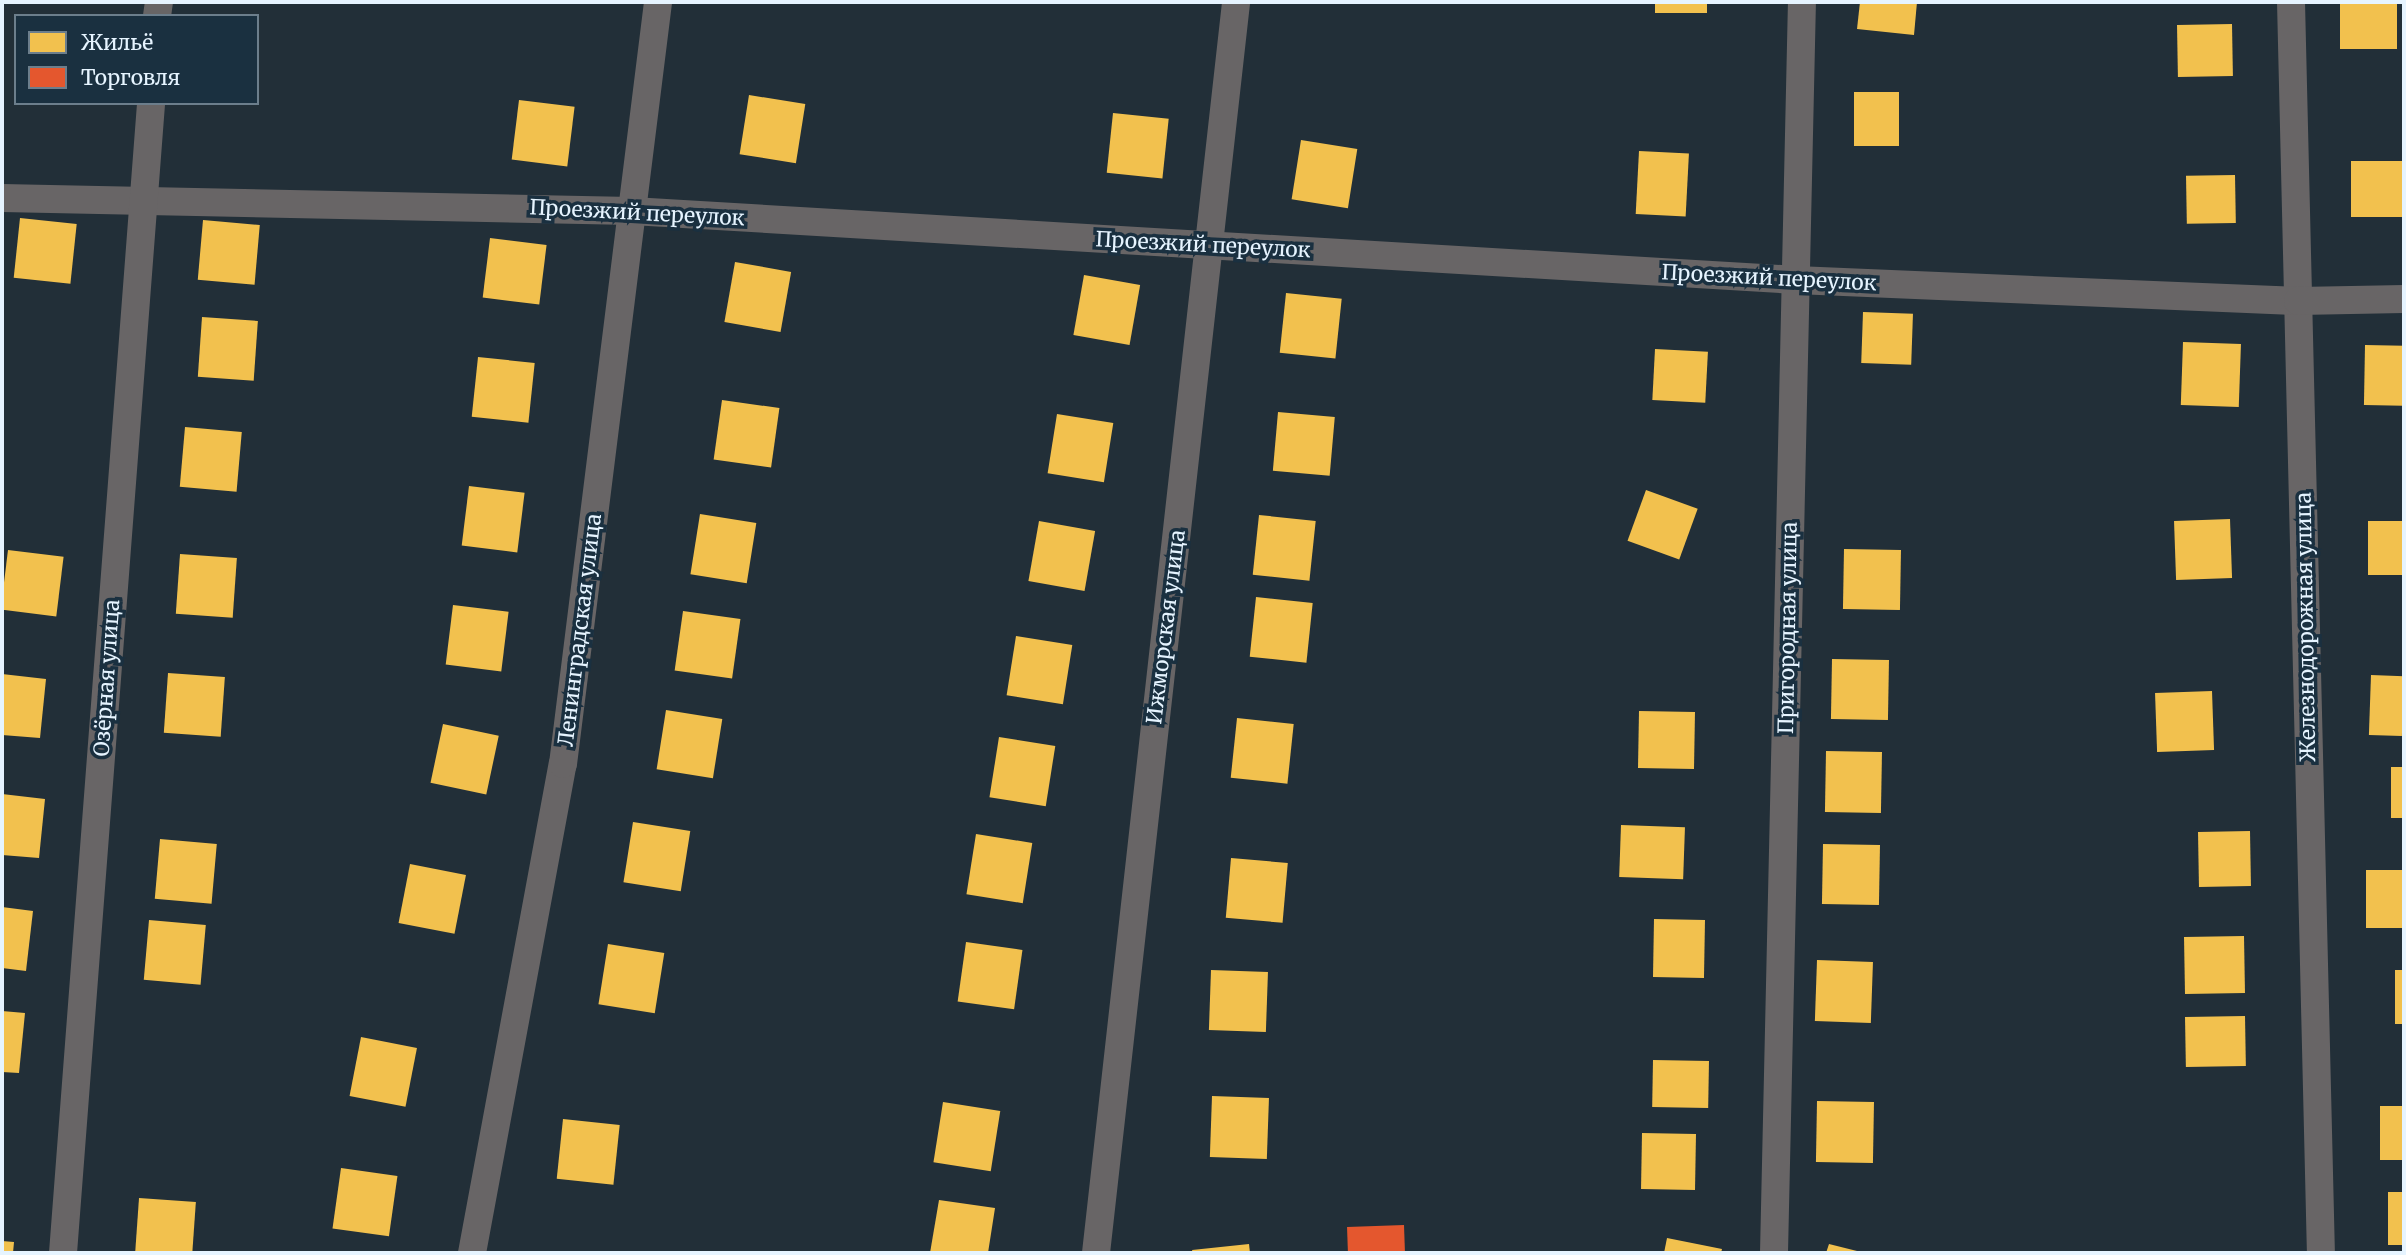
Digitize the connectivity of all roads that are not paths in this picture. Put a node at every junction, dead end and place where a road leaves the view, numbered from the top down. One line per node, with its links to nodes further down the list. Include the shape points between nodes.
1 (658, 2): 8 (street, Ленинградская улица)
2 (1236, 2): 9 (street, Ижморская улица)
3 (1802, 2): 10 (street, Пригородная улица)
4 (2291, 2): 12 (street, Железнодорожная улица)
5 (151, 105): 6 (street, Озёрная улица)
6 (144, 196): 7 (street, Проезжий переулок); 8 (street, Проезжий переулок); 13 (street, Озёрная улица)
7 (2, 198)
8 (632, 211): 9 (street, Проезжий переулок); 14 (street, Ленинградская улица, via 563,764)
9 (1210, 246): 10 (street, Проезжий переулок); 15 (street, Ижморская улица)
10 (1796, 280): 12 (street, Проезжий переулок); 16 (street, Пригородная улица)
11 (2404, 299): 12 (street, Проезжий переулок)
12 (2298, 301): 17 (street, Железнодорожная улица)
13 (63, 1253)
14 (472, 1253)
15 (1096, 1253)
16 (1774, 1253)
17 (2321, 1253)

